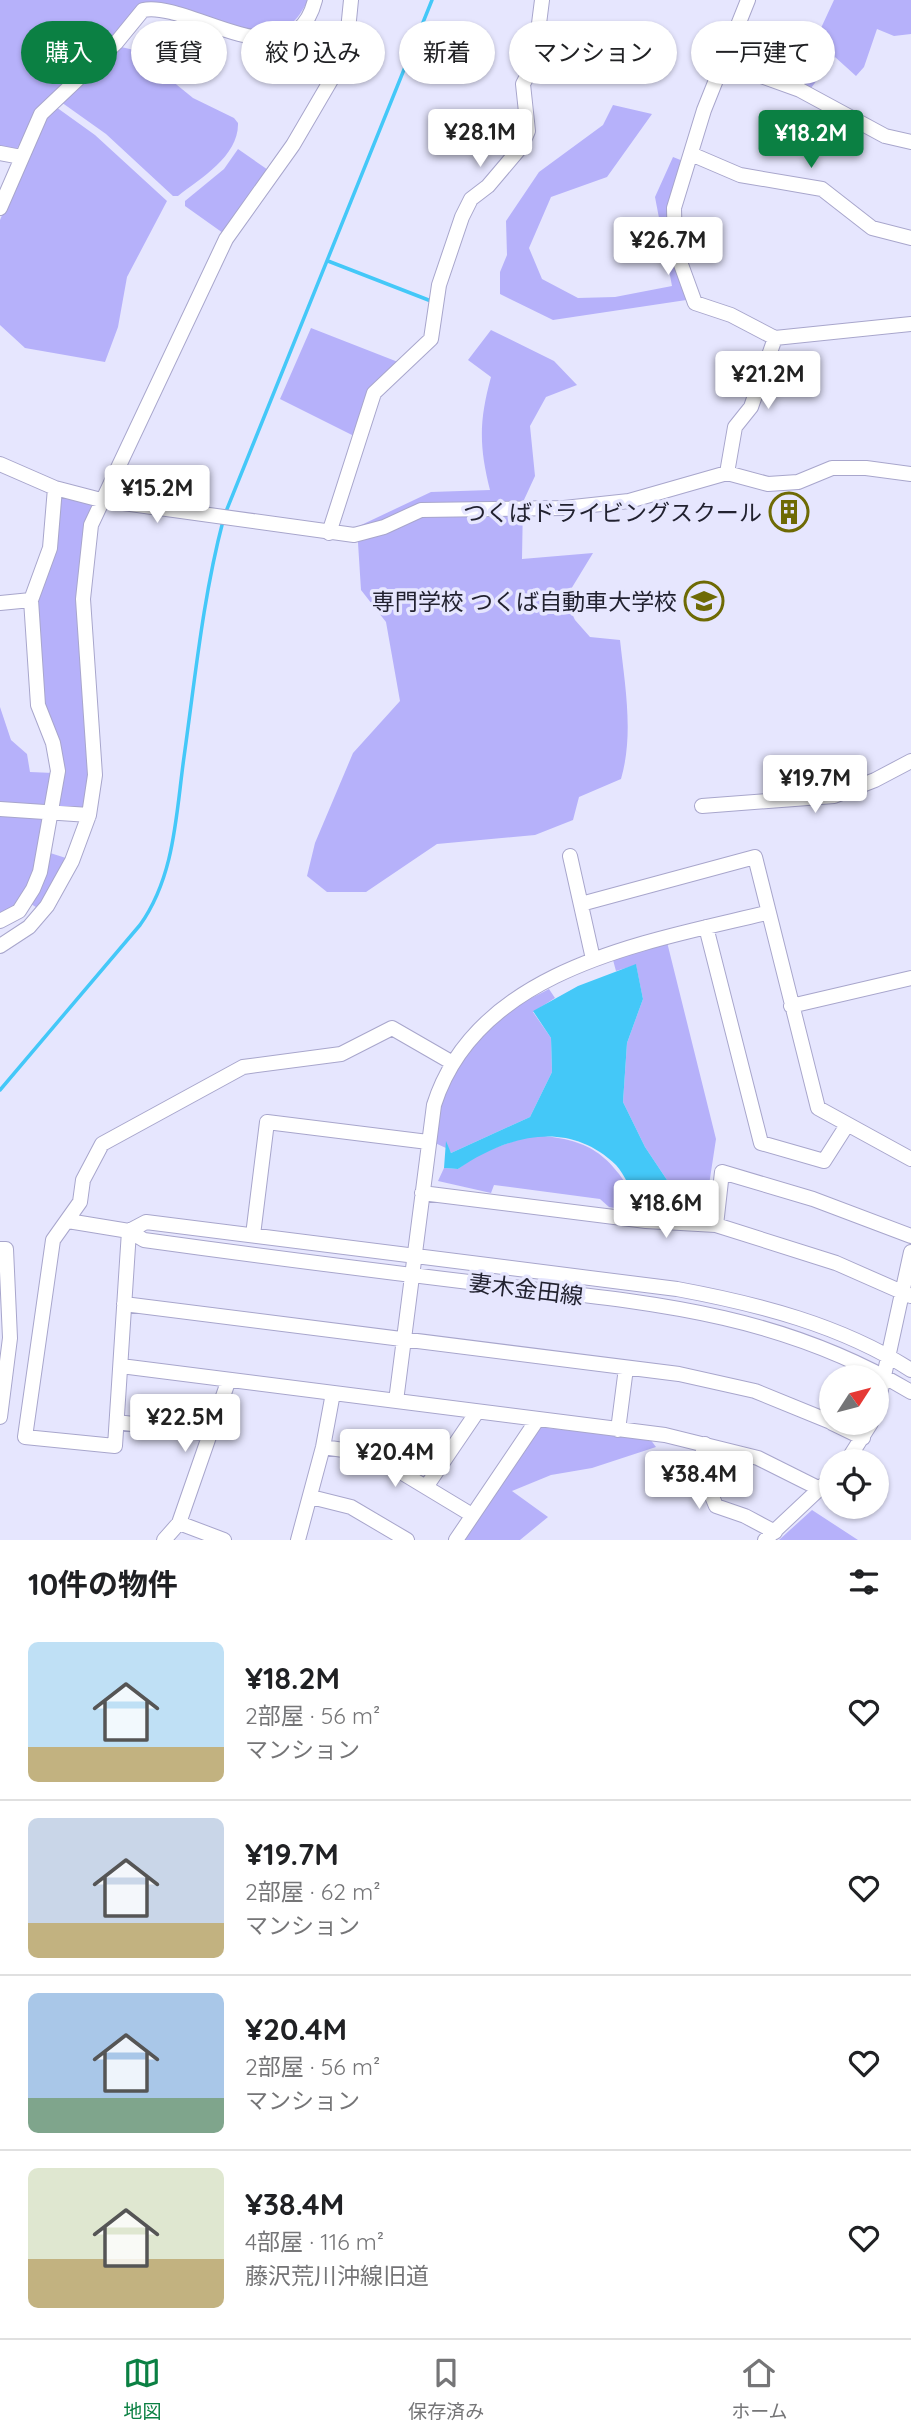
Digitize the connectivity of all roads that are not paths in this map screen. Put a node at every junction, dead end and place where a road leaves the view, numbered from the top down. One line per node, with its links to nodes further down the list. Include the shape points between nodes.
1 (315, 0): 11 (street, via 297,29 276,38 230,32 159,8 143,10 106,52 53,99 32,129)
2 (351, 0): 20 (street, via 348,30 331,80 293,145 226,239)
3 (542, 0): 21 (street, via 534,63 523,84 528,131 521,147 471,199 462,217 439,285 431,339 374,393)
4 (748, 0): 5 (street)
5 (740, 21)
6 (715, 84): 10 (street)
7 (784, 84): 8 (street, via 885,135)
8 (911, 142)
9 (0, 153): 11 (street)
10 (691, 154): 13 (street, via 740,175 822,189 872,228); 15 (street, via 673,226 675,248 695,303)
11 (21, 157): 12 (street)
12 (0, 208)
13 (911, 237)
14 (911, 324): 15 (street)
15 (775, 338): 17 (street, via 751,407 735,427)
16 (0, 464): 19 (street)
17 (727, 472): 18 (street, via 768,484 798,481 832,468); 21 (street, via 629,501 564,508 421,510 354,535)
18 (911, 474)
19 (55, 488): 20 (street); 22 (street, via 50,548)
20 (101, 500): 21 (street); 28 (street, via 91,525 83,599 95,775)
21 (329, 533)
22 (31, 600): 23 (street); 27 (street, via 38,705 58,771)
23 (0, 603)
24 (911, 761): 25 (street, via 834,796)
25 (702, 806)
26 (0, 809): 27 (street)
27 (52, 812): 28 (street); 32 (street, via 40,872 29,899 19,911)
28 (89, 815): 34 (street, via 72,862 47,906 29,927)
29 (569, 856): 30 (street)
30 (581, 904): 31 (street, via 755,857); 35 (street)
31 (766, 913): 33 (street); 37 (street)
32 (0, 921)
33 (706, 928): 35 (street); 39 (street, via 761,1143 824,1161)
34 (0, 946)
35 (593, 959): 38 (street, via 491,1017)
36 (911, 978): 37 (street)
37 (791, 1006): 39 (street, via 818,1108)
38 (451, 1062): 40 (street, via 434,1105); 43 (street, via 392,1028 341,1054 243,1068 103,1144)
39 (847, 1125): 41 (street)
40 (428, 1142): 42 (street); 46 (street, via 267,1122)
41 (911, 1159)
42 (422, 1193): 44 (street, via 646,1221); 50 (street)
43 (68, 1221): 45 (street, 妻木金田線); 70 (street, via 52,1240 25,1437 115,1446)
44 (716, 1225): 47 (street, via 722,1172 813,1199); 52 (street, via 836,1263)
45 (129, 1231): 46 (street, 妻木金田線, via 146,1222); 51 (street, 妻木金田線, via 144,1240); 53 (street)
46 (253, 1235): 50 (street, 妻木金田線)
47 (911, 1236)
48 (0, 1249): 67 (street, via 6,1249 10,1338)
49 (911, 1252): 52 (street)
50 (414, 1256): 51 (street); 55 (street, 妻木金田線, via 743,1301 811,1322)
51 (412, 1276): 54 (street); 56 (street, 妻木金田線, via 733,1318 804,1339)
52 (907, 1293): 55 (street)
53 (124, 1304): 54 (street); 58 (street)
54 (404, 1339): 59 (street); 65 (street)
55 (890, 1357): 57 (street); 60 (street, 妻木金田線)
56 (860, 1365)
57 (888, 1365)
58 (121, 1366): 62 (street); 70 (street)
59 (626, 1368): 68 (street, via 744,1388); 71 (street)
60 (911, 1370)
61 (889, 1379): 63 (street, 妻木金田線)
62 (228, 1381): 64 (street); 72 (street)
63 (911, 1392)
64 (333, 1393): 65 (street); 77 (street)
65 (396, 1401): 66 (street)
66 (477, 1412): 69 (street); 79 (street)
67 (0, 1417)
68 (819, 1417)
69 (537, 1420): 71 (street); 83 (street)
70 (117, 1422): 72 (street)
71 (618, 1430): 76 (street)
72 (211, 1434): 84 (street)
73 (857, 1435): 75 (street)
74 (865, 1435): 75 (street)
75 (863, 1438): 78 (street)
76 (705, 1444): 80 (street, via 758,1458); 85 (street, via 699,1465 716,1506 745,1516)
77 (323, 1447): 79 (street, via 371,1454); 82 (street)
78 (855, 1449)
79 (426, 1487): 83 (street)
80 (819, 1488)
81 (819, 1490): 85 (street)
82 (311, 1497): 88 (street); 89 (street, via 352,1507)
83 (472, 1516): 90 (street)
84 (179, 1523): 86 (street); 87 (street)
85 (770, 1536)
86 (164, 1540)
87 (224, 1540)
88 (298, 1540)
89 (407, 1540)
90 (456, 1540)

